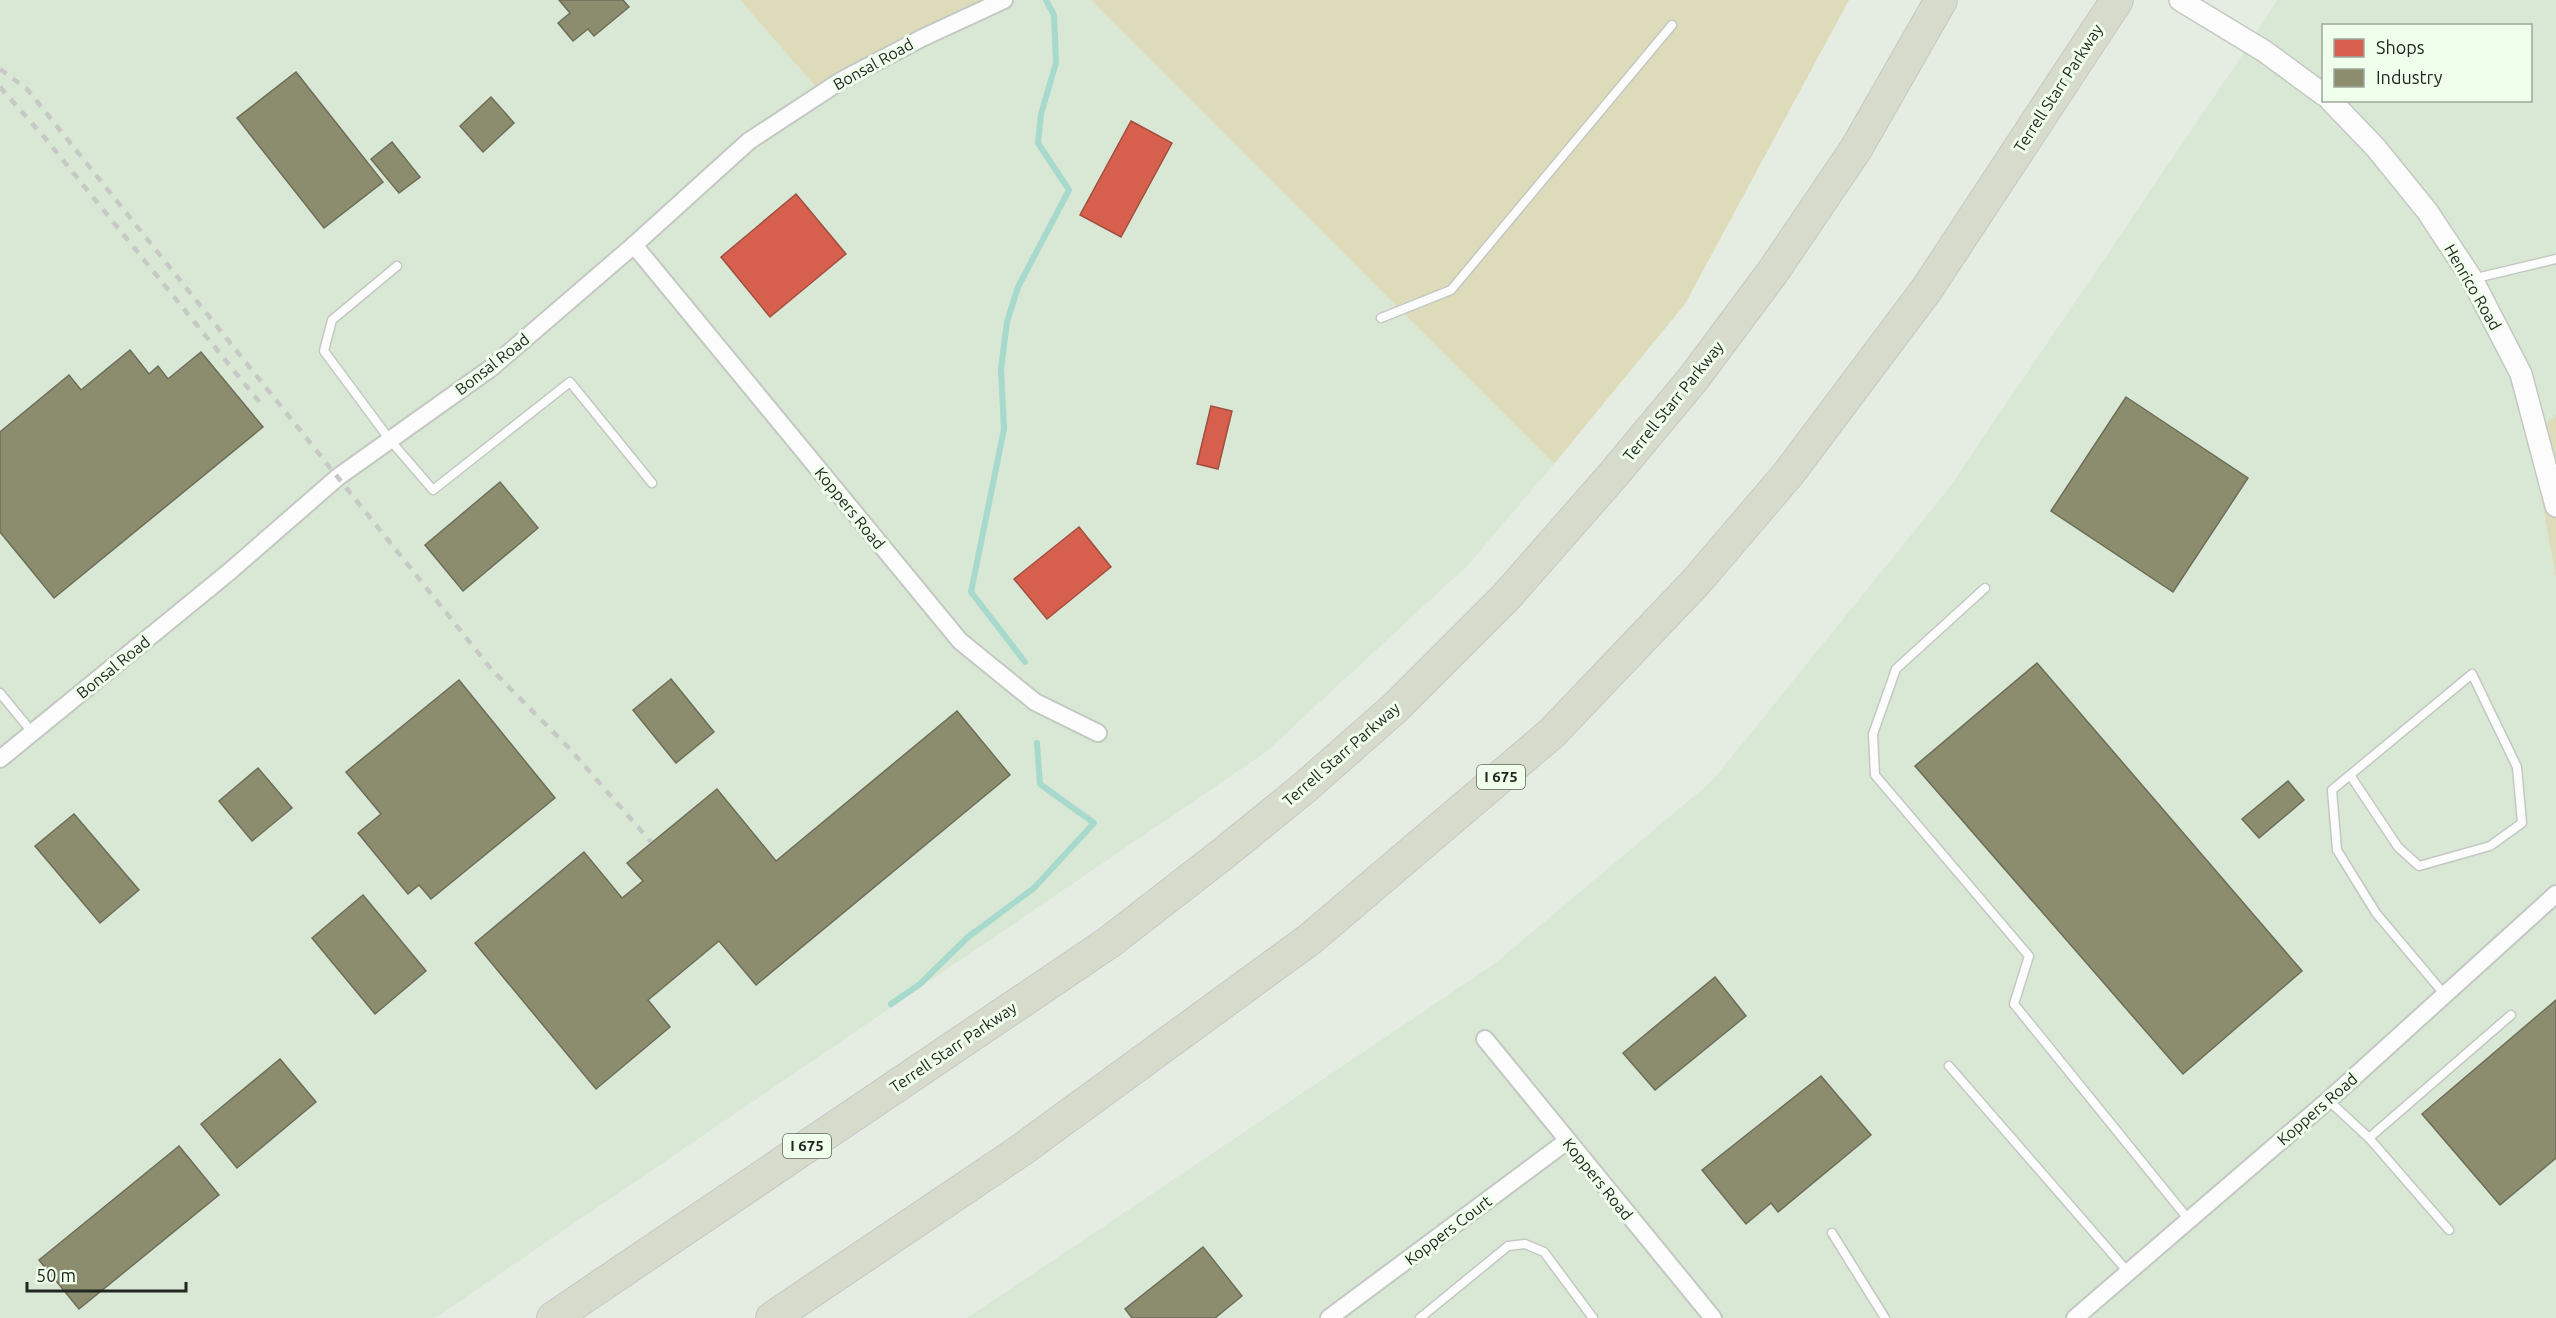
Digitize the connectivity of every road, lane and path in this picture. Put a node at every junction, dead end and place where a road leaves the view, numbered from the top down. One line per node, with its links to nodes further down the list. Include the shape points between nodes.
1 (1004, 0): 8 (street, Bonsal Road, via 842,80 748,141)
2 (2117, 0): 35 (highway, Terrell Starr Parkway / I 675, via 1927,289 1789,473 1696,582 1552,733 1310,939 1020,1151)
3 (2180, 0): 6 (street, via 2264,51)
4 (1939, 5): 34 (highway, Terrell Starr Parkway / I 675, via 1856,149 1694,379 1506,597 1396,707 1224,854 1108,943)
5 (1672, 25): 12 (lane, via 1451,290)
6 (2322, 94)
7 (2332, 102): 11 (street, Henrico Road, via 2427,211)
8 (634, 245): 13 (street, Bonsal Road, via 491,368); 19 (street, Koppers Road, via 960,640 1035,702)
9 (2556, 259): 11 (lane)
10 (397, 266): 13 (lane, via 333,320 324,351)
11 (2472, 279): 15 (street, Henrico Road, via 2521,374)
12 (1381, 318)
13 (390, 440): 14 (lane, via 433,490 570,382); 18 (street, Bonsal Road, via 338,477 229,572)
14 (652, 483)
15 (2556, 506)
16 (1985, 588): 30 (lane, via 1896,669 1873,734 1875,775 2029,956 2014,1004)
17 (0, 693): 18 (lane)
18 (32, 732): 20 (street, Bonsal Road)
19 (1098, 733)
20 (0, 759)
21 (2350, 776): 21 (lane, via 2398,847 2420,866 2490,846 2522,823 2517,767 2472,674); 23 (lane, via 2332,790 2337,850 2376,913)
22 (2556, 894): 23 (street, Koppers Road)
23 (2445, 995): 27 (street, Koppers Road)
24 (2511, 1015): 28 (lane)
25 (1485, 1039): 29 (street, Koppers Road)
26 (1949, 1066): 33 (lane)
27 (2328, 1100): 28 (lane); 30 (street, Koppers Road)
28 (2369, 1138): 31 (lane)
29 (1567, 1141): 36 (street, Koppers Court); 39 (street, Koppers Road)
30 (2189, 1220): 33 (street, Koppers Road)
31 (2449, 1230)
32 (1832, 1233): 40 (lane)
33 (2128, 1272): 41 (street, Koppers Road)
34 (553, 1318)
35 (772, 1318)
36 (1329, 1318)
37 (1420, 1318): 38 (lane, via 1508,1246 1525,1244 1544,1252)
38 (1593, 1318)
39 (1713, 1318)
40 (1885, 1318)
41 (2075, 1318)

